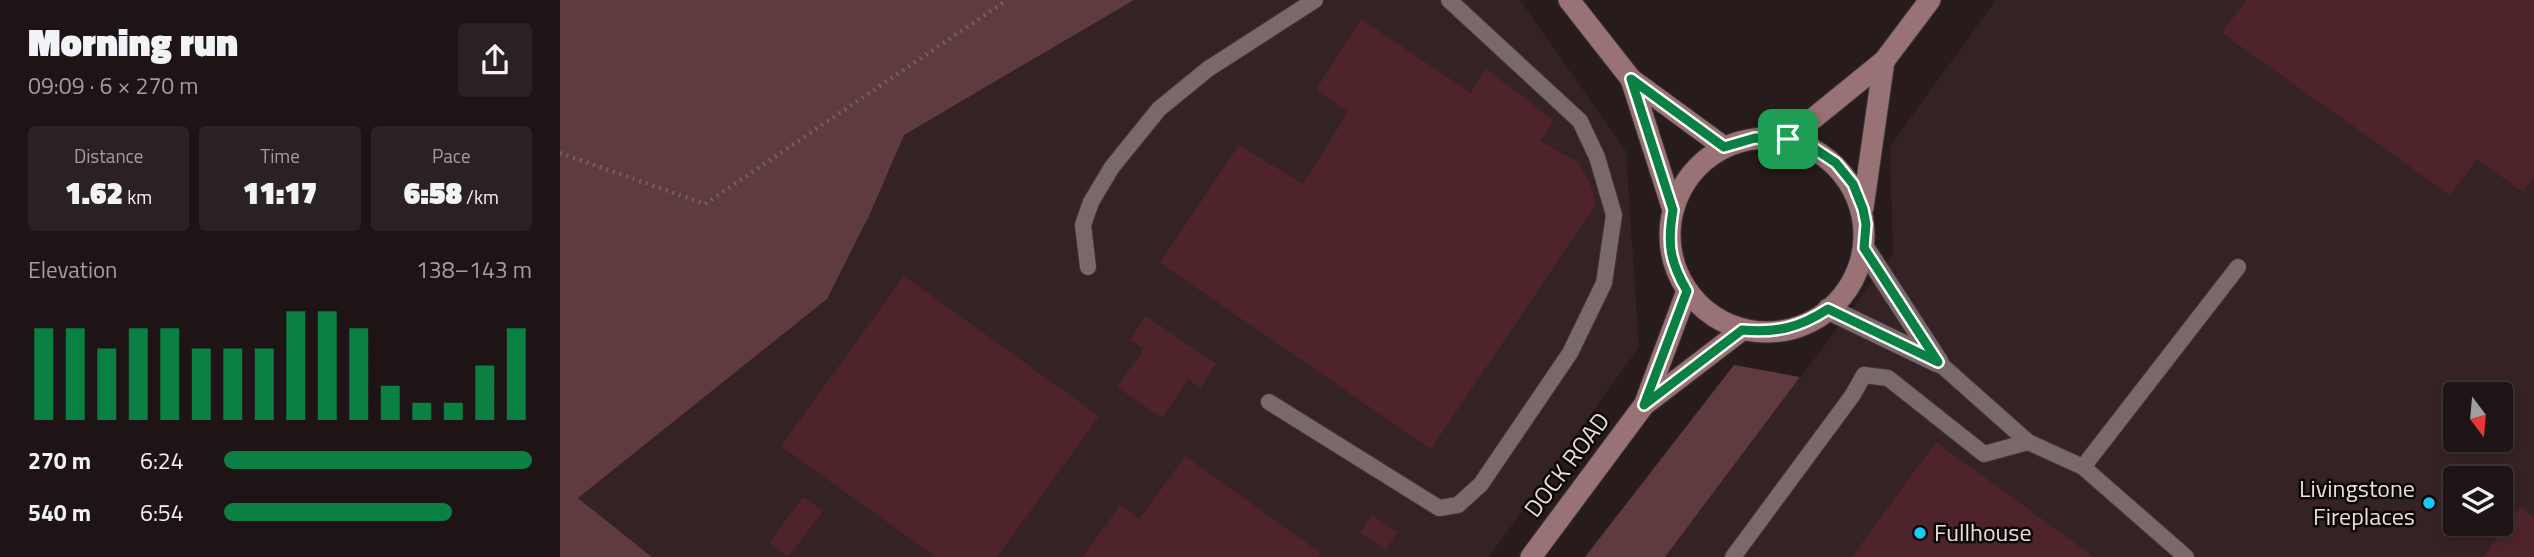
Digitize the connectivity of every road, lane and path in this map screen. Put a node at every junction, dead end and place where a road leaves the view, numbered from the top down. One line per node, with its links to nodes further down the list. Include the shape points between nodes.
1 (1007, 0): 10 (path, via 705,204)
2 (1315, 0): 14 (lane, via 1208,69 1159,109 1112,167 1091,202 1083,225)
3 (1449, 0): 20 (lane, via 1580,121 1597,157 1614,215 1604,284 1570,353 1481,484 1458,505 1439,508)
4 (1569, 0): 7 (main road)
5 (1930, 0): 6 (main road)
6 (1884, 61): 8 (main road); 11 (main road)
7 (1631, 79): 9 (main road); 12 (main road)
8 (1788, 139): 9 (main road, via 1755,138); 11 (main road, via 1836,163 1853,184)
9 (1724, 147): 12 (main road, via 1692,173)
10 (560, 153)
11 (1863, 209): 13 (main road)
12 (1673, 210): 16 (main road, via 1670,252)
13 (1864, 248): 17 (main road, via 1853,281); 19 (street)
14 (1087, 267)
15 (2238, 267): 23 (lane)
16 (1687, 291): 18 (main road, via 1712,316); 21 (main road, DOCK ROAD)
17 (1828, 309): 18 (main road, via 1788,328); 19 (street)
18 (1742, 330): 21 (main road, DOCK ROAD)
19 (1938, 362): 22 (lane)
20 (1269, 402)
21 (1644, 405): 24 (main road, DOCK ROAD)
22 (2028, 442): 23 (lane); 25 (lane, via 1983,454 1888,378 1864,375)
23 (2083, 467): 26 (lane)
24 (1531, 557)
25 (1733, 557)
26 (2186, 557)

